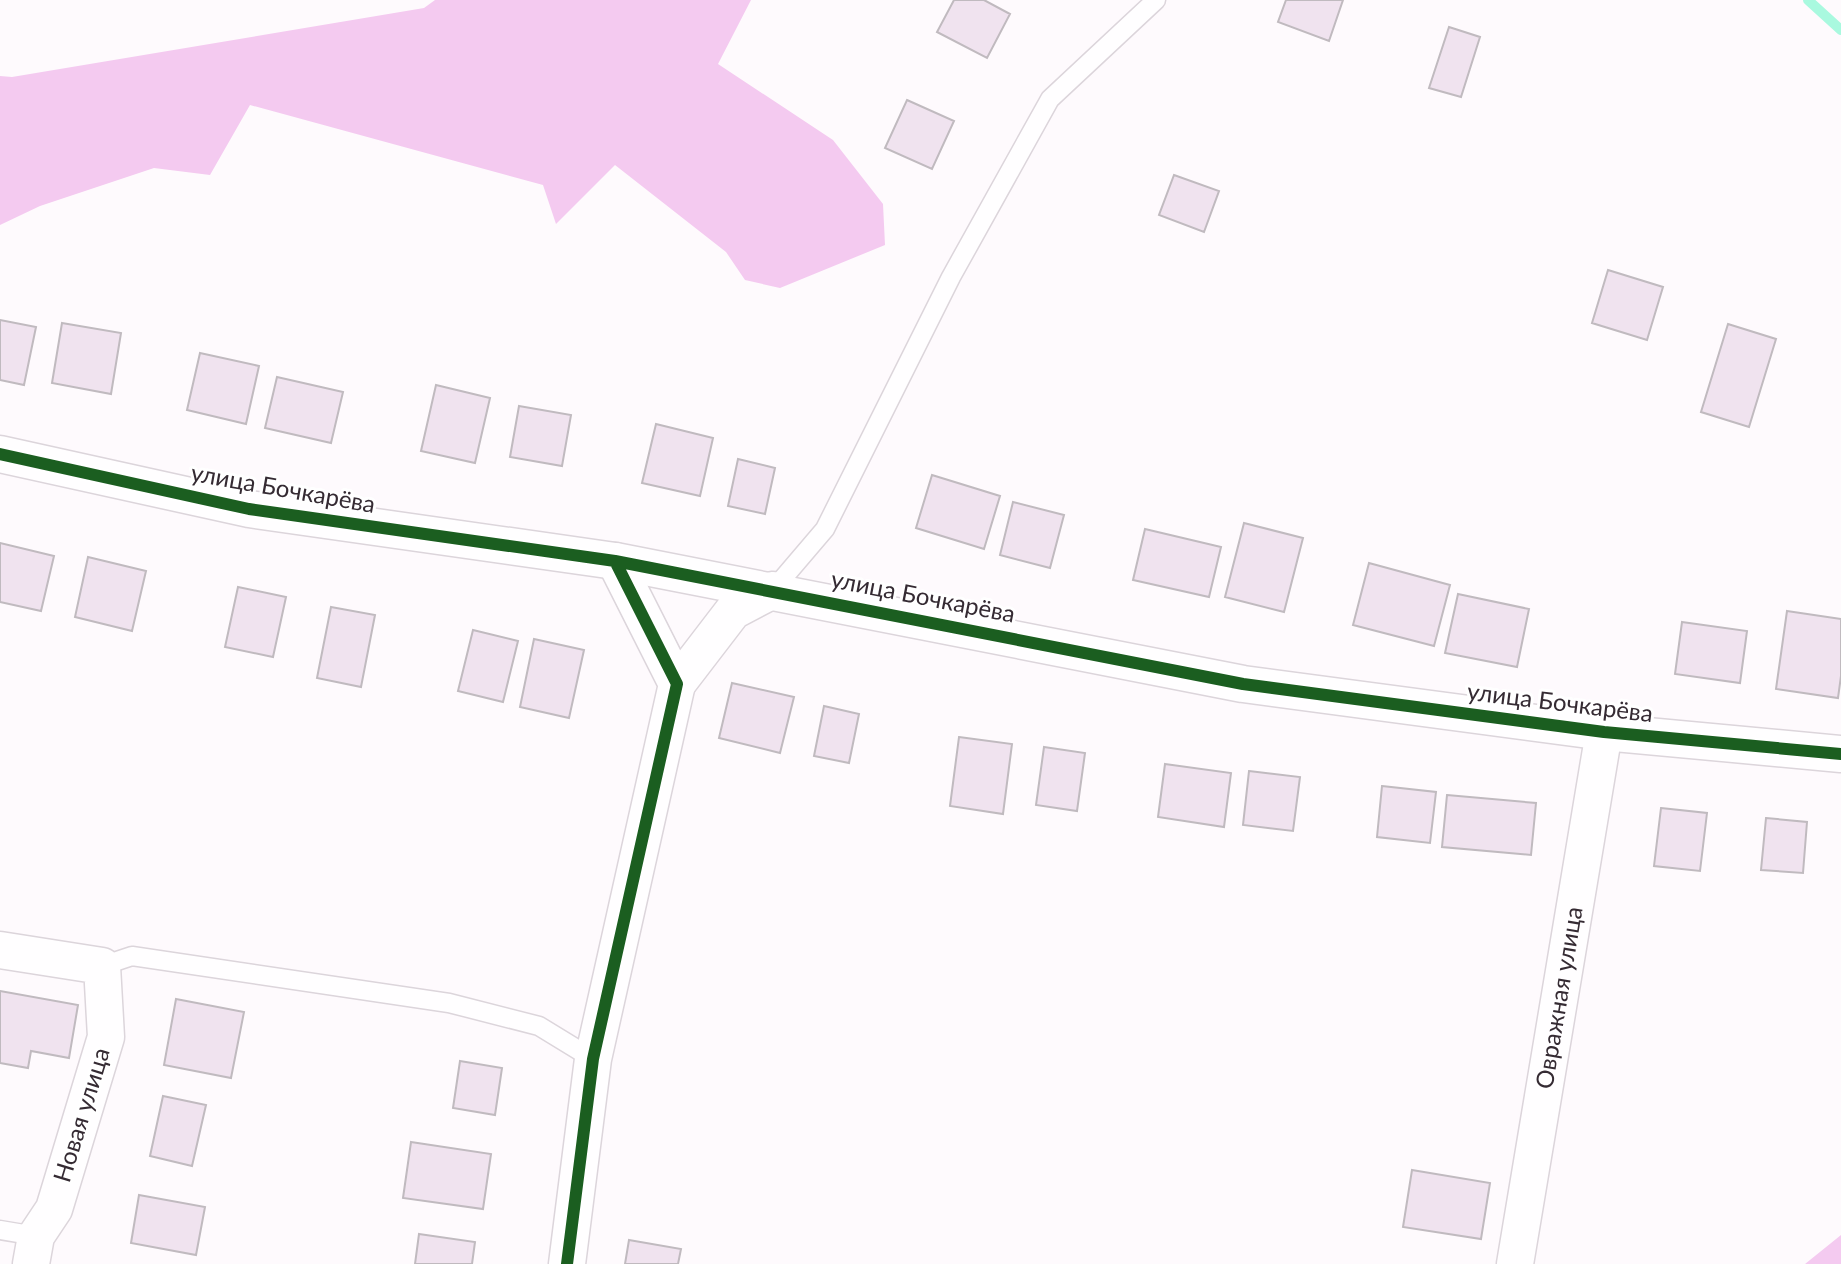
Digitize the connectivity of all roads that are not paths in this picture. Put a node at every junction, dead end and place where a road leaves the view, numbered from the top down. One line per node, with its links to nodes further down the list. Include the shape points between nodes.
1 (1156, 0): 4 (lane, via 1050,99 951,277 825,529)
2 (0, 454): 3 (street, улица Бочкарёва, via 249,509)
3 (615, 561): 4 (street, улица Бочкарёва); 5 (street)
4 (773, 590): 5 (street, via 733,611); 6 (street, улица Бочкарёва, via 1243,684)
5 (677, 684): 10 (street)
6 (1604, 732): 7 (street, улица Бочкарёва); 14 (street, Овражная улица)
7 (1841, 754)
8 (0, 950): 9 (street)
9 (102, 966): 10 (lane, via 132,956 449,1003 539,1026); 12 (street, Новая улица, via 106,1037 54,1209)
10 (593, 1059): 13 (street)
11 (0, 1230): 12 (lane)
12 (33, 1250)
13 (567, 1264)
14 (1515, 1264)

